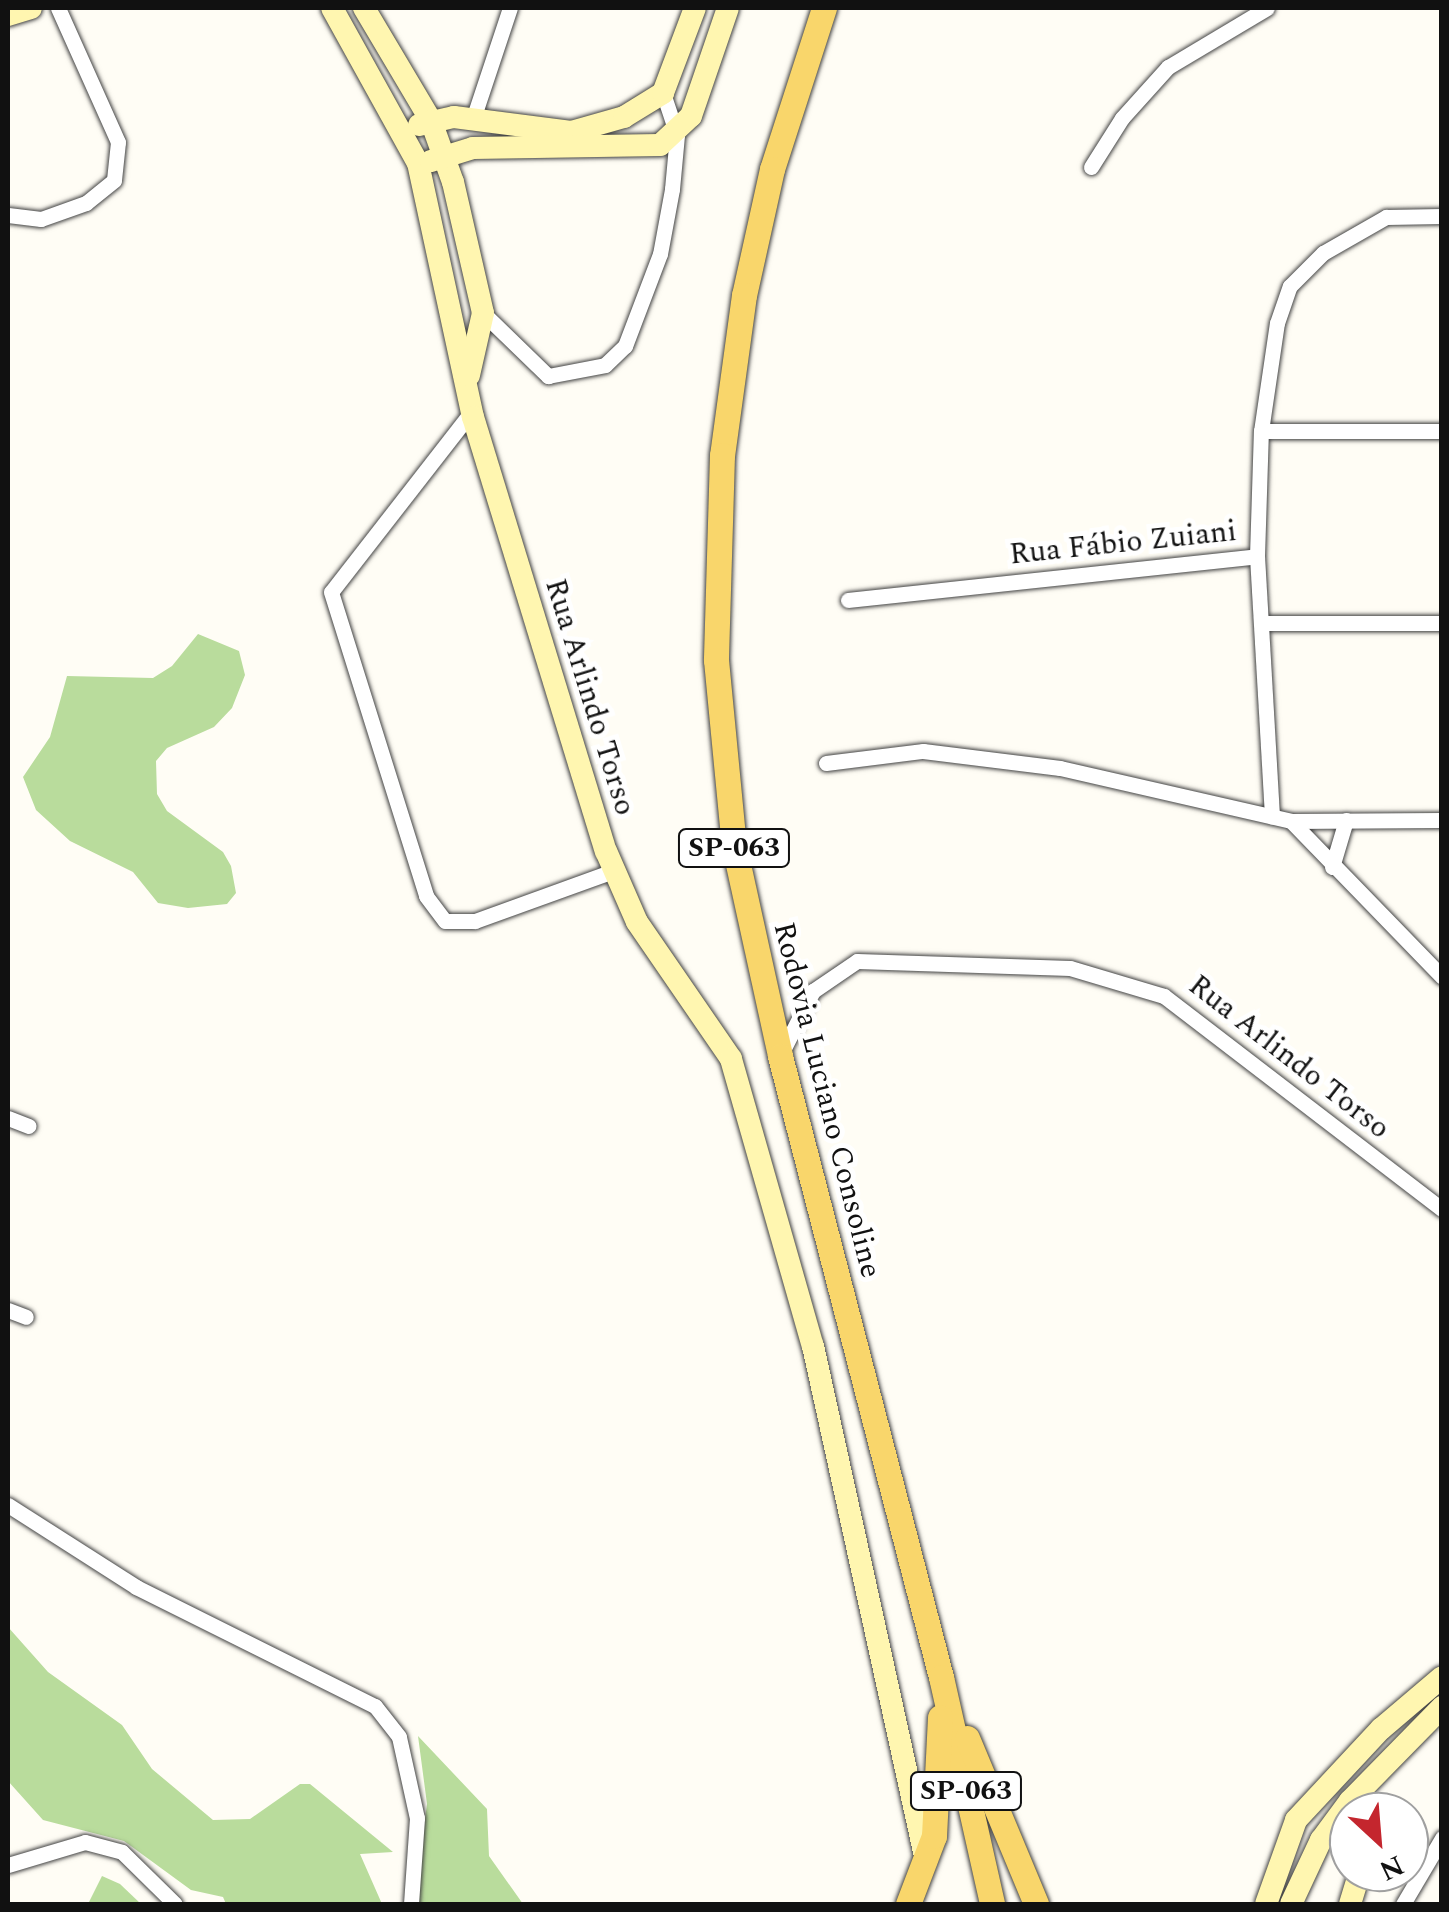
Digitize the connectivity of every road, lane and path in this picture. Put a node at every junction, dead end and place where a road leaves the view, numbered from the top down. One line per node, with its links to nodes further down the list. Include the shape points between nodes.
1 (30, 8): 10 (main road)
2 (58, 8): 20 (street, via 118,142 114,180 86,203 56,214)
3 (332, 8): 14 (main road, Rua Arlindo Torso)
4 (364, 8): 13 (main road)
5 (510, 8): 12 (street)
6 (695, 8): 11 (main road)
7 (728, 8): 15 (main road, via 691,116)
8 (824, 8): 39 (main road, Rodovia Luciano Consoline / SP-063, via 768,187 744,295 722,455 716,660 734,846)
9 (1267, 8): 19 (street, via 1168,66 1122,118)
10 (8, 15)
11 (663, 93): 12 (main road, via 624,116 571,132); 15 (street)
12 (473, 119): 13 (main road); 16 (main road)
13 (431, 121): 14 (main road); 17 (main road)
14 (404, 131): 18 (main road, Rua Arlindo Torso)
15 (677, 135): 16 (main road, via 660,145 580,151); 22 (street, via 660,254 641,316 605,366 548,376)
16 (473, 148): 17 (main road)
17 (445, 156): 18 (main road); 22 (main road)
18 (418, 162): 23 (main road, Rua Arlindo Torso)
19 (1092, 167)
20 (8, 215)
21 (1442, 216): 25 (street, Rua Fábio Zuiani, via 1386,217 1323,253 1290,286 1277,323)
22 (483, 313): 23 (main road)
23 (468, 383): 24 (main road, Rua Arlindo Torso)
24 (472, 412): 37 (main road, Rua Arlindo Torso); 37 (street, via 331,592 420,877 445,921 476,921)
25 (1260, 430): 26 (street); 27 (street, Rua Fábio Zuiani)
26 (1442, 431)
27 (1257, 556): 28 (street, Rua Fábio Zuiani); 29 (street)
28 (848, 600)
29 (1262, 623): 30 (street); 32 (street)
30 (1442, 624)
31 (826, 763): 32 (street, via 942,753 1060,768)
32 (1272, 817): 35 (street)
33 (1346, 820): 34 (street); 35 (street); 36 (street)
34 (1442, 820)
35 (1291, 821): 36 (street)
36 (1332, 867): 38 (street)
37 (616, 870): 54 (main road, Rua Arlindo Torso, via 637,922 731,1059 813,1346)
38 (1442, 977)
39 (780, 1056): 42 (street, Rua Arlindo Torso, via 813,991 856,961 1070,968 1164,996); 46 (main road, Rodovia Luciano Consoline / SP-063)
40 (8, 1118): 41 (street)
41 (28, 1126)
42 (1442, 1209)
43 (8, 1310): 44 (street)
44 (26, 1317)
45 (8, 1505): 57 (street, via 136,1587 375,1706 399,1736 416,1818)
46 (941, 1677): 54 (main road, via 938,1810); 59 (main road, Rodovia Luciano Consoline / SP-063); 60 (main road)
47 (1442, 1677): 50 (main road, via 1381,1729)
48 (1442, 1707): 49 (main road)
49 (1367, 1792)
50 (1317, 1798): 51 (main road); 61 (main road, via 1296,1820)
51 (1329, 1801)
52 (1329, 1832): 62 (main road)
53 (1442, 1838): 63 (street)
54 (926, 1864): 58 (main road)
55 (8, 1865): 56 (street, via 85,1842 122,1852)
56 (175, 1904)
57 (412, 1904)
58 (908, 1904)
59 (992, 1904)
60 (1036, 1904)
61 (1266, 1904)
62 (1291, 1904)
63 (1402, 1904)

